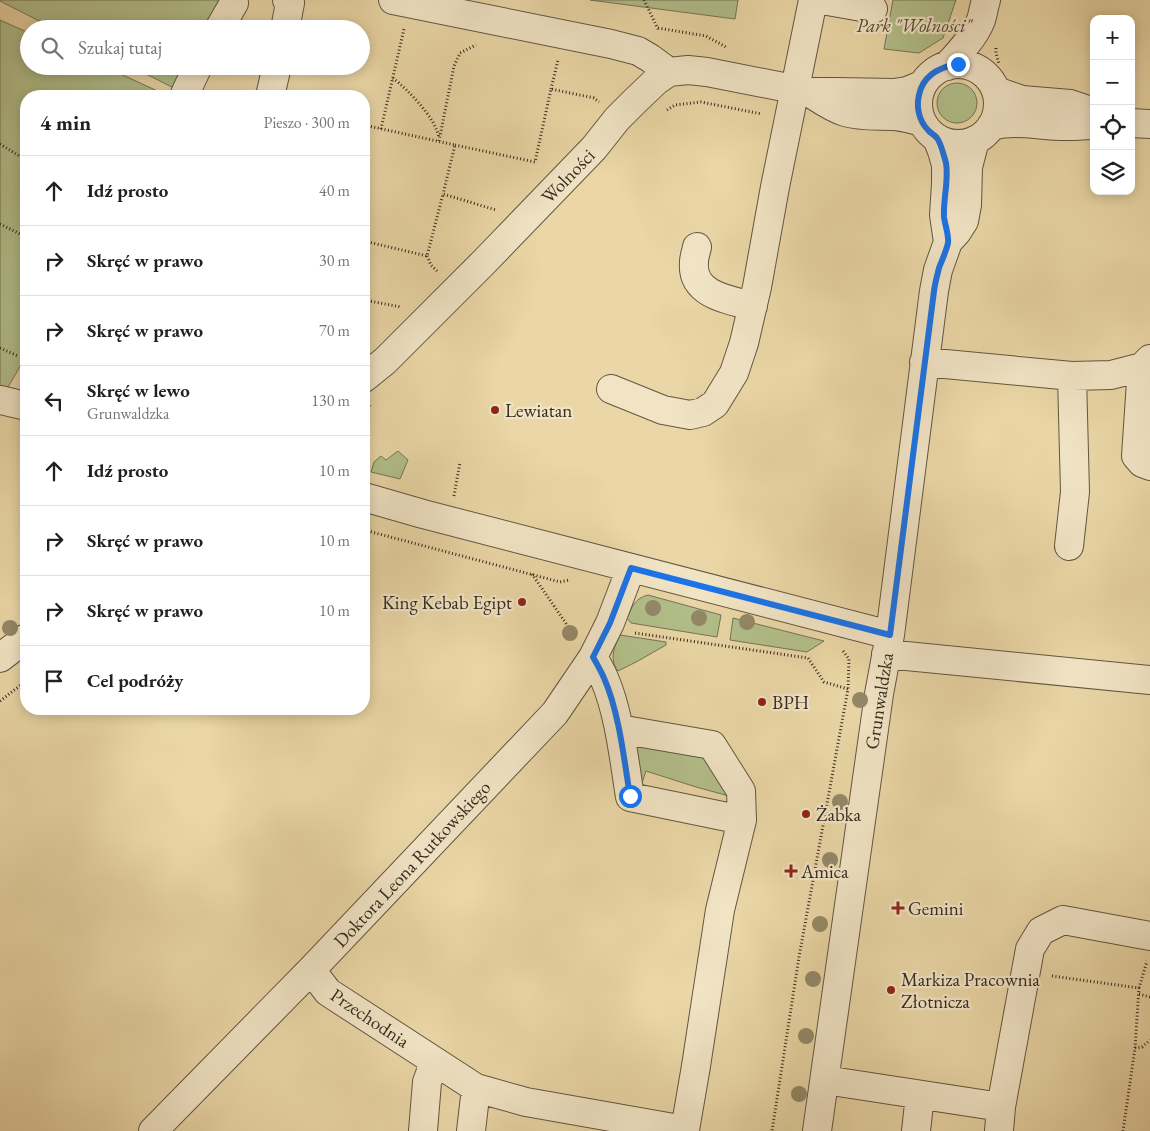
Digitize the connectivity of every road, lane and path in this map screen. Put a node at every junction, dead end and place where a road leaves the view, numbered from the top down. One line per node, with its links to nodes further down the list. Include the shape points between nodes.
1 (287, 0): 10 (street, via 290,4)
2 (393, 0): 18 (street, via 638,51)
3 (644, 0): 12 (path)
4 (813, 0): 27 (street)
5 (822, 0): 7 (street)
6 (234, 4): 9 (street)
7 (873, 9)
8 (983, 10): 17 (street, via 976,29); 22 (street, via 984,60)
9 (224, 20)
10 (287, 20)
11 (405, 28): 21 (path)
12 (658, 28): 13 (path); 15 (path, via 706,36)
13 (662, 37)
14 (479, 44): 41 (path, via 460,53 454,66)
15 (728, 48)
16 (559, 53): 24 (path)
17 (947, 66): 22 (street, via 958,64 980,70); 23 (street, via 928,76)
18 (669, 72): 27 (street, via 707,72); 64 (street, Wolności, via 636,100 594,148 385,361)
19 (194, 75): 25 (street)
20 (274, 75): 26 (street)
21 (393, 78): 38 (path); 41 (path, via 418,101 434,124)
22 (992, 84): 31 (street, via 1022,100 1070,104); 40 (street, via 997,109 995,118)
23 (922, 85): 27 (street, via 894,93); 39 (street, via 919,113)
24 (551, 89): 29 (path); 45 (path)
25 (187, 90)
26 (271, 90)
27 (802, 91): 33 (street); 39 (street, via 846,112 908,118)
28 (606, 96): 30 (path)
29 (597, 100)
30 (600, 104)
31 (1090, 111)
32 (661, 115): 33 (path, via 674,105 701,102)
33 (789, 120): 57 (street)
34 (1135, 123): 35 (street)
35 (1150, 124)
36 (1090, 125): 40 (street, via 1003,123)
37 (370, 126): 38 (path)
38 (381, 128): 41 (path)
39 (930, 130): 40 (street, via 949,143 962,144); 52 (street, Grunwaldzka, via 946,165 944,215)
40 (983, 133): 52 (street, Grunwaldzka, via 968,167 964,221)
41 (439, 141): 43 (path)
42 (0, 144): 44 (path)
43 (455, 145): 45 (path); 47 (path)
44 (20, 156)
45 (534, 162): 46 (path)
46 (540, 166)
47 (444, 194): 48 (path, via 496,210); 54 (path)
48 (491, 215)
49 (0, 224): 50 (path)
50 (20, 234)
51 (370, 242): 54 (path)
52 (948, 242): 61 (street, Grunwaldzka, via 938,270)
53 (697, 247): 57 (street, via 694,273 700,285 710,293)
54 (427, 256): 55 (path, via 437,270)
55 (432, 276)
56 (370, 301): 58 (path, via 401,307)
57 (753, 306): 65 (street, via 734,373 715,404 704,412 690,415 663,410)
58 (396, 312)
59 (0, 348): 60 (path)
60 (18, 356)
61 (924, 362): 63 (street); 74 (street, Grunwaldzka)
62 (1146, 363): 63 (street, via 1111,375); 67 (street, via 1136,456)
63 (1072, 376): 70 (street, via 1075,492)
64 (370, 389)
65 (611, 389)
66 (460, 462): 69 (path)
67 (1150, 466)
68 (370, 499): 71 (street)
69 (453, 499)
70 (1070, 546)
71 (631, 568): 72 (street, Doktora Leona Rutkowskiego); 74 (street)
72 (610, 623): 76 (street, Doktora Leona Rutkowskiego); 99 (path, via 630,632 808,658 824,682 848,688 799,957)
73 (20, 643): 75 (street)
74 (888, 644): 77 (street); 91 (street, Grunwaldzka)
75 (0, 658)
76 (598, 668): 80 (street); 83 (street, Doktora Leona Rutkowskiego)
77 (1150, 680)
78 (20, 686): 79 (path)
79 (0, 701)
80 (619, 729): 81 (street, via 712,745 741,791); 81 (street, via 630,796)
81 (742, 820): 95 (street, via 720,910 696,1066)
82 (1149, 945): 85 (path); 94 (street, via 1063,920 1041,930 1030,949)
83 (311, 970): 90 (street, Przechodnia, via 328,992); 96 (street, Doktora Leona Rutkowskiego)
84 (1046, 975): 85 (path)
85 (1140, 988): 86 (path)
86 (1139, 994): 87 (path); 89 (path)
87 (1150, 996)
88 (1150, 1040): 89 (path)
89 (1135, 1048): 102 (path)
90 (433, 1060): 92 (street, Przechodnia); 97 (street)
91 (825, 1080): 93 (street); 100 (street, Grunwaldzka)
92 (476, 1088): 95 (street, Przechodnia, via 526,1102); 98 (street)
93 (920, 1095): 94 (street); 101 (street)
94 (1000, 1119)
95 (679, 1130)
96 (153, 1131)
97 (423, 1131)
98 (471, 1131)
99 (772, 1131)
100 (817, 1131)
101 (916, 1131)
102 (1123, 1131)

